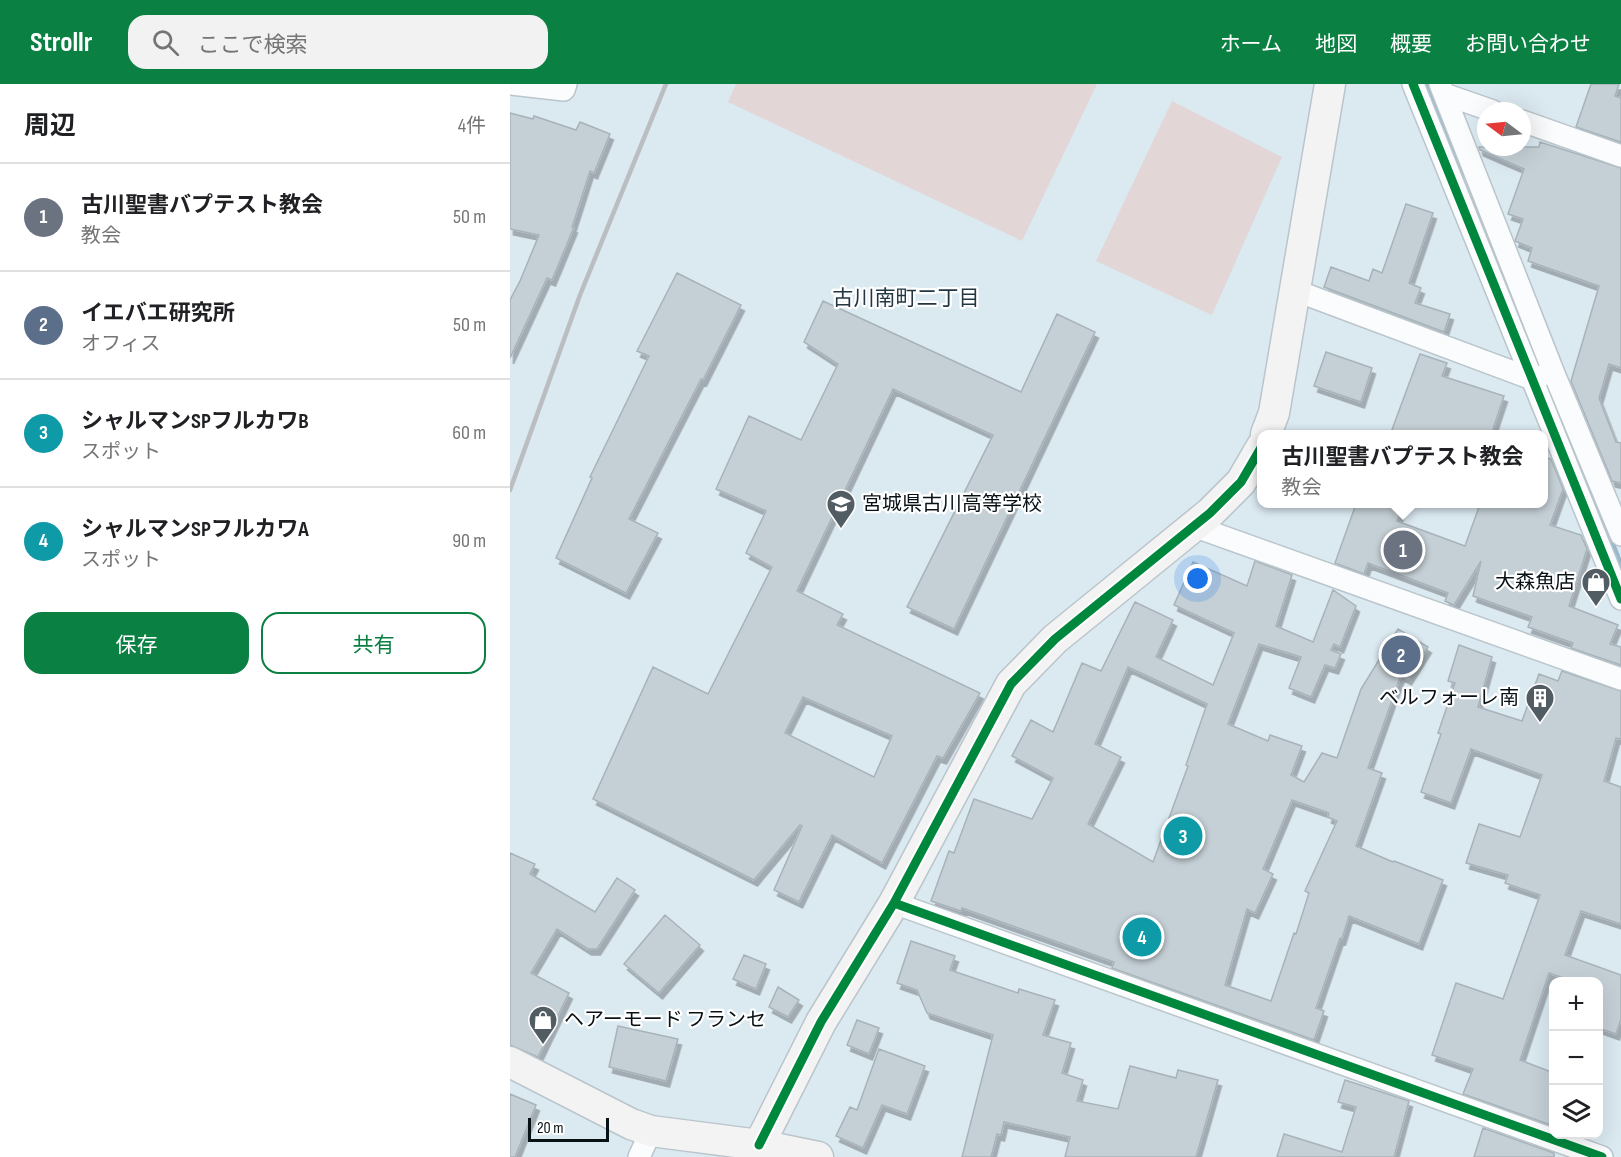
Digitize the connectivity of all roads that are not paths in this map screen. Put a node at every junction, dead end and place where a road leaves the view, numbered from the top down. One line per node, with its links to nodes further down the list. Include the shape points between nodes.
1 (510, 84): 2 (street, via 564,90)
2 (566, 84)
3 (1330, 84): 9 (street)
4 (1413, 84): 10 (street)
5 (1442, 89): 6 (street); 10 (street)
6 (1477, 104)
7 (1531, 124): 8 (street)
8 (1621, 156)
9 (1294, 290): 10 (street); 11 (street)
10 (1542, 375): 14 (street); 15 (street)
11 (1268, 430)
12 (1257, 455): 13 (street, via 1241,482)
13 (1196, 527): 16 (street); 17 (street, via 1055,639 1011,684)
14 (1621, 535)
15 (1621, 599)
16 (1621, 679)
17 (894, 903): 20 (street, via 821,1022); 22 (street)
18 (510, 1062): 19 (street, via 631,1124)
19 (645, 1144): 20 (street)
20 (759, 1145): 21 (street)
21 (818, 1157)
22 (1602, 1157)

